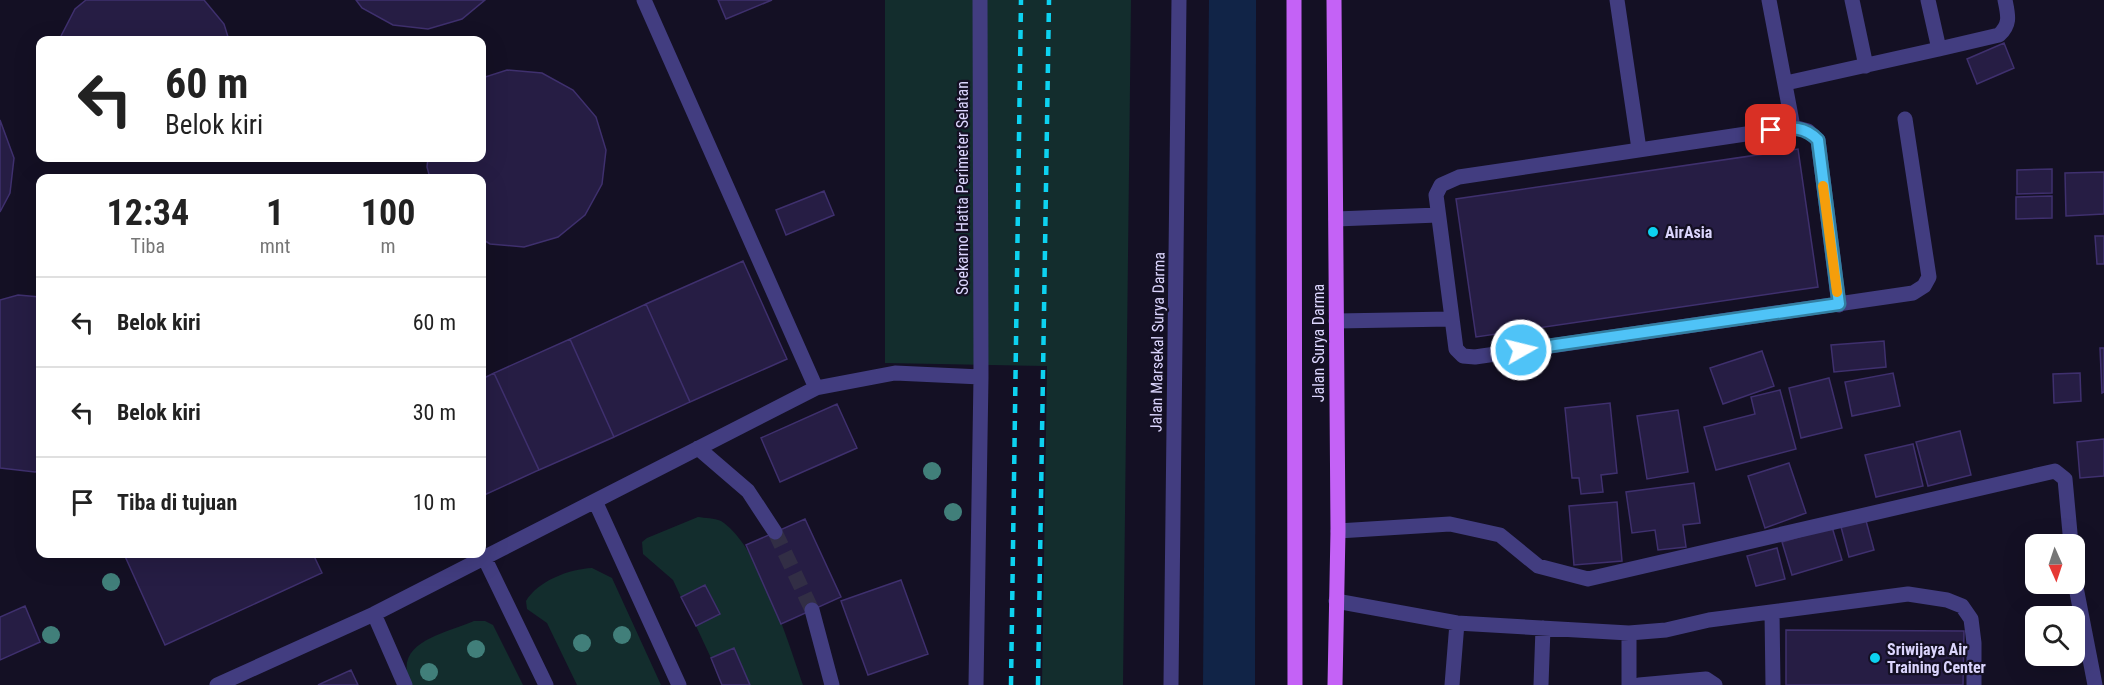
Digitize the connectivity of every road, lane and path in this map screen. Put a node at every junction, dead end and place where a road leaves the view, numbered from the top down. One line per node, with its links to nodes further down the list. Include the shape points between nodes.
1 (644, 0): 23 (street)
2 (980, 0): 22 (street, Soekarno Hatta Perimeter Selatan)
3 (1179, 0): 46 (street, Jalan Marsekal Surya Darma)
4 (1294, 0): 47 (main road, Jalan Surya Darma)
5 (1334, 0): 18 (main road, Jalan Surya Darma)
6 (1617, 0): 16 (street)
7 (1769, 0): 13 (street)
8 (1852, 0): 12 (street)
9 (1928, 0): 11 (street)
10 (2005, 0): 11 (street, via 2008,18 1999,35)
11 (1939, 49): 12 (street)
12 (1866, 66): 13 (street)
13 (1786, 83): 15 (street)
14 (1905, 120): 19 (street, via 1929,277 1924,286 1912,293)
15 (1793, 127): 16 (street); 19 (street, via 1808,131 1818,140)
16 (1639, 150): 17 (street, via 1459,177 1441,185 1436,195)
17 (1438, 215): 18 (street); 20 (street)
18 (1336, 219): 21 (main road, Jalan Surya Darma)
19 (1839, 304): 20 (street, via 1475,357 1463,356 1456,349)
20 (1451, 319): 21 (street)
21 (1336, 321): 26 (main road, Jalan Surya Darma)
22 (981, 377): 23 (street, via 895,373); 45 (street, Soekarno Hatta Perimeter Selatan)
23 (816, 388): 24 (street)
24 (698, 448): 25 (street); 27 (street, via 748,491)
25 (595, 501): 29 (street); 43 (street)
26 (1338, 531): 28 (street, via 1450,524 1500,536 1538,566 1588,579 2055,471 2065,479); 33 (main road, Jalan Surya Darma)
27 (775, 532)
28 (2070, 534)
29 (486, 556)
30 (482, 558): 36 (street)
31 (484, 558): 42 (street)
32 (2077, 594): 56 (street)
33 (1336, 601): 37 (street); 48 (main road, Jalan Surya Darma)
34 (812, 610): 44 (street)
35 (1772, 612): 39 (street); 54 (street); 55 (street, via 1908,594 1947,600 1962,606 1971,619)
36 (374, 614): 40 (street); 41 (street)
37 (1457, 623): 38 (street); 49 (street)
38 (1543, 628): 39 (street); 50 (street)
39 (1629, 633): 51 (street)
40 (217, 685)
41 (405, 685)
42 (546, 685)
43 (679, 685)
44 (832, 685)
45 (976, 685)
46 (1171, 685)
47 (1295, 685)
48 (1335, 685)
49 (1452, 685)
50 (1541, 685)
51 (1629, 685)
52 (1639, 685): 53 (street, via 1706,679)
53 (1715, 685)
54 (1773, 685)
55 (1974, 685)
56 (2095, 685)

